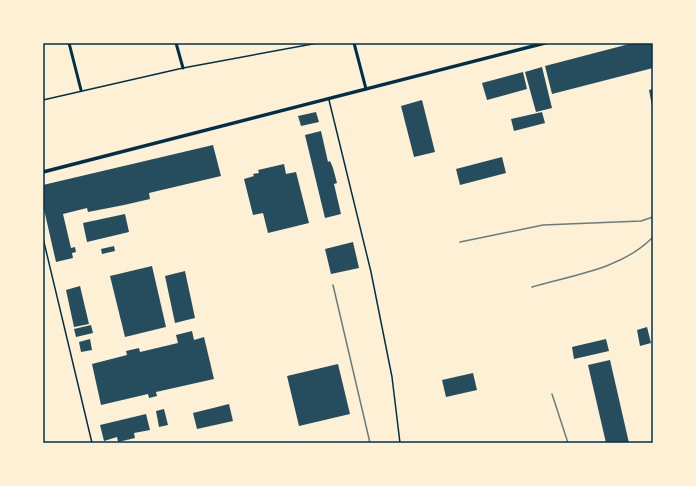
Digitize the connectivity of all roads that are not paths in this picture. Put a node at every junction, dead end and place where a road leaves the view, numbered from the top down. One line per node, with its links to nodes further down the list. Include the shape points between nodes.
1 (69, 43): 8 (street)
2 (176, 43): 6 (street)
3 (318, 43): 6 (lane)
4 (354, 43): 7 (street)
5 (545, 43): 7 (street)
6 (183, 68): 8 (lane)
7 (366, 89): 9 (street)
8 (81, 90): 10 (lane)
9 (328, 98): 11 (street); 14 (lane, via 371,272 392,378)
10 (43, 100)
11 (43, 172)
12 (43, 238): 13 (lane)
13 (92, 443)
14 (400, 443)

